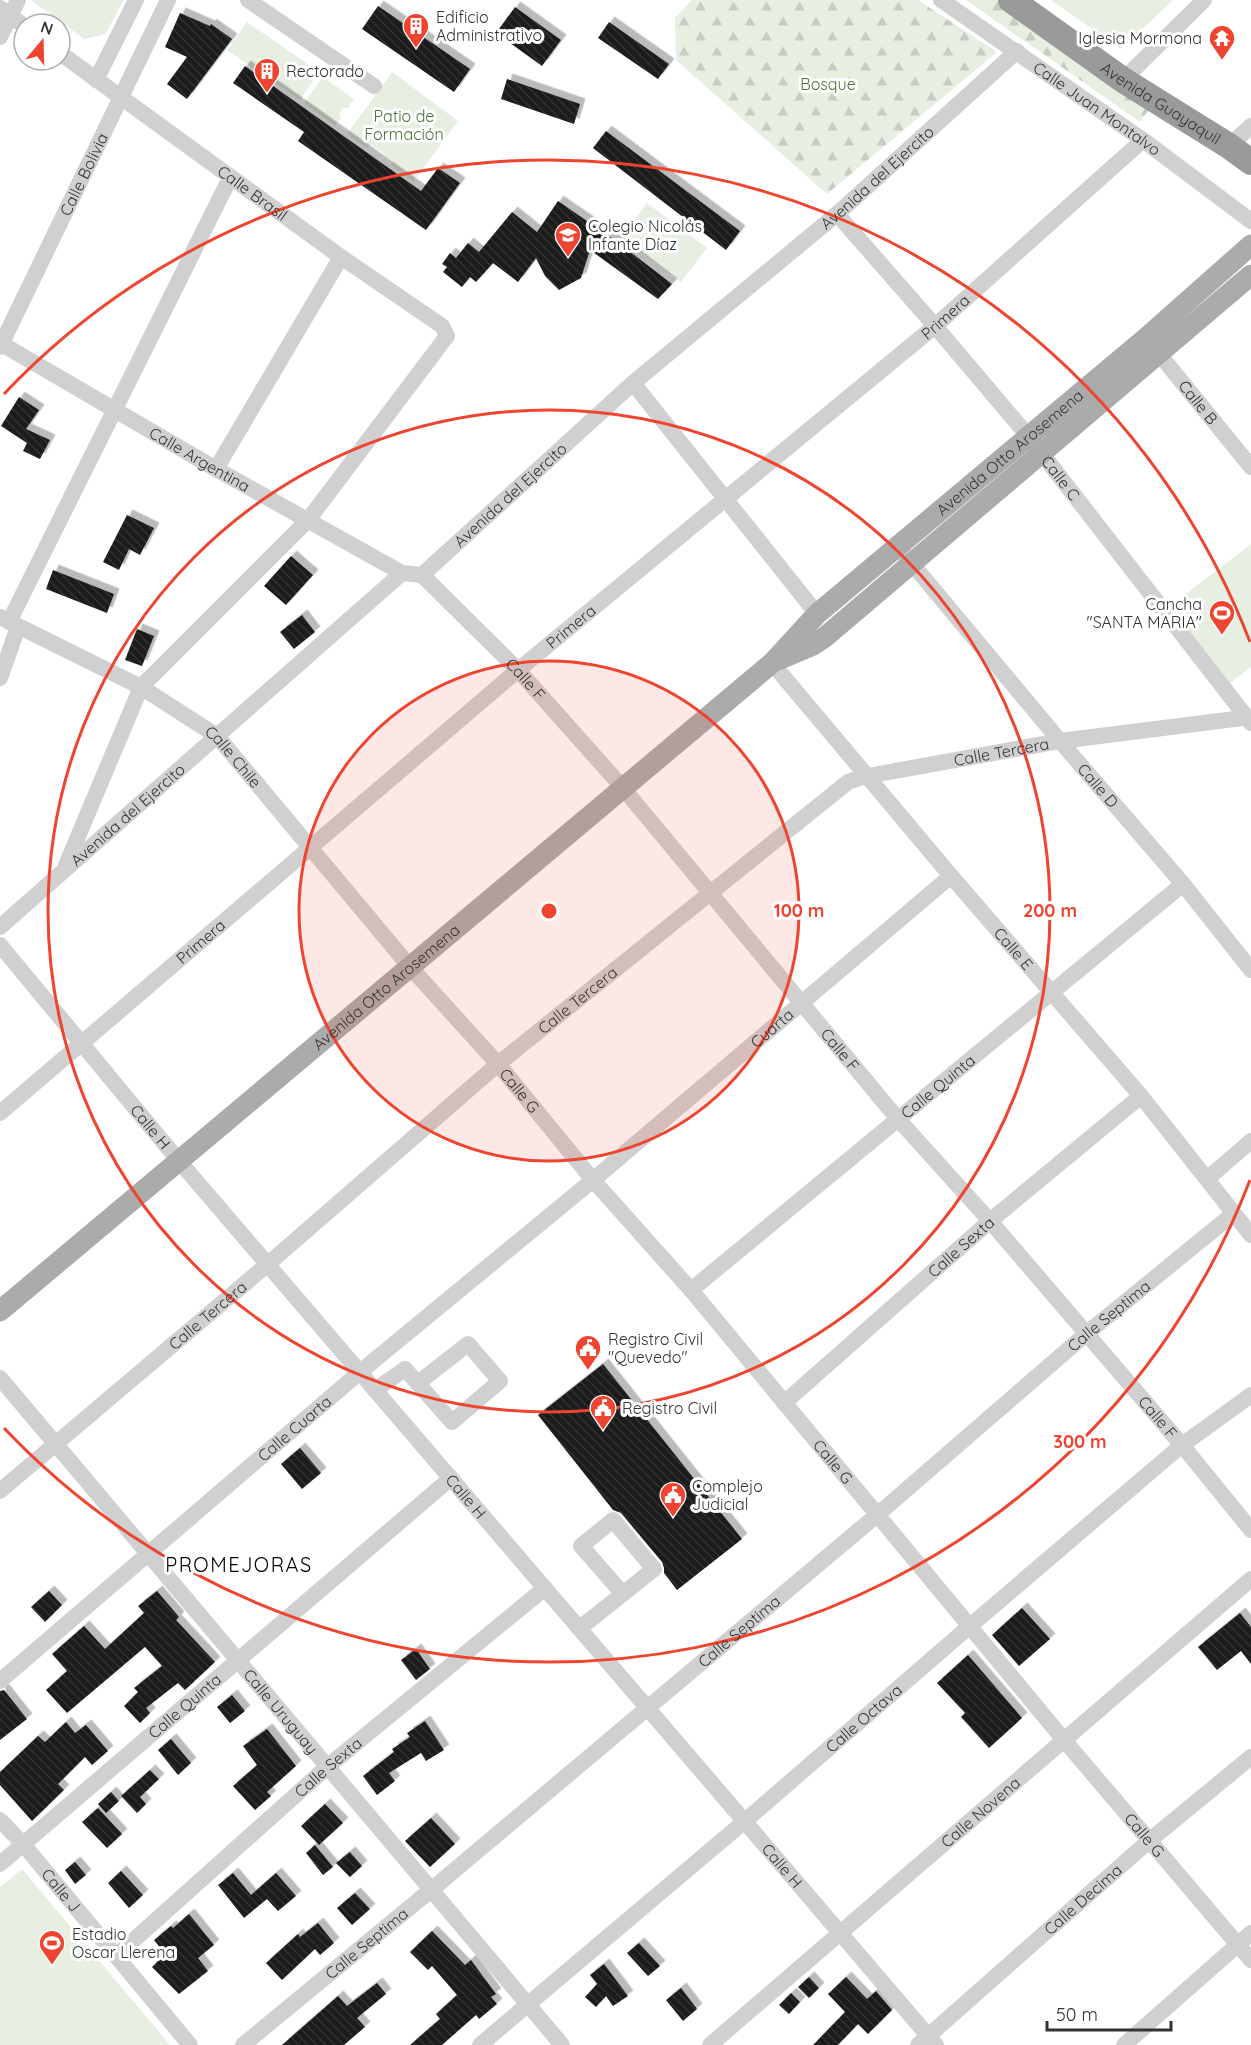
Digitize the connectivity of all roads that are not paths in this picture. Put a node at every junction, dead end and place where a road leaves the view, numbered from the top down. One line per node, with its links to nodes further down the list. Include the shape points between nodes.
1 (18, 0): 8 (street)
2 (136, 0): 12 (street)
3 (168, 0): 15 (street, Calle Bolivia)
4 (248, 0): 14 (street)
5 (941, 0): 10 (street, Calle Juan Montalvo)
6 (1011, 0): 13 (highway, Avenida Guayaquil)
7 (1204, 0): 13 (street)
8 (5, 12): 9 (street)
9 (0, 37)
10 (1017, 51): 17 (street, Calle Juan Montalvo); 21 (street, Avenida del Ejercito)
11 (72, 62): 12 (street, Calle Brasil)
12 (96, 80): 15 (street, Calle Brasil)
13 (1123, 80): 18 (highway, Avenida Guayaquil)
14 (374, 86)
15 (120, 99): 20 (street, Calle Brasil); 27 (street, Calle Bolivia)
16 (1251, 126): 18 (street)
17 (1143, 140): 22 (street, Calle Juan Montalvo); 26 (street, Primera)
18 (1229, 146): 19 (highway, Avenida Guayaquil)
19 (1251, 162)
20 (230, 178): 24 (street, Calle Brasil); 30 (street)
21 (837, 214): 26 (street, Calle C); 29 (street, Avenida del Ejercito)
22 (1251, 221)
23 (1251, 245): 28 (main road, Avenida Otto Arosemena)
24 (340, 257): 33 (street); 35 (street, Calle Brasil, via 442,326 446,340)
25 (1251, 275): 28 (main road, Avenida Otto Arosemena)
26 (935, 326): 31 (street, Calle C); 34 (street, Primera)
27 (1, 345): 30 (street, Calle Argentina)
28 (1153, 346): 31 (main road, Avenida Otto Arosemena); 32 (street, Calle B)
29 (633, 383): 34 (street); 39 (street, Avenida del Ejercito)
30 (113, 410): 33 (street, Calle Argentina); 41 (street)
31 (1036, 446): 36 (main road, Avenida Otto Arosemena); 37 (main road, Avenida Otto Arosemena); 46 (street, Calle C)
32 (1251, 467)
33 (216, 469): 35 (street, Calle Argentina)
34 (725, 499): 40 (street); 43 (street, Primera)
35 (308, 520): 38 (street, Calle Argentina); 45 (street)
36 (898, 546): 37 (street, Calle D); 40 (main road, Avenida Otto Arosemena)
37 (912, 562): 42 (main road, Avenida Otto Arosemena, via 825,637); 48 (street, Calle D)
38 (402, 573): 39 (street); 47 (street, Avenida del Ejercito)
39 (422, 575): 43 (street, Calle F)
40 (817, 614): 42 (main road, Avenida Otto Arosemena)
41 (9, 622): 44 (street); 45 (street, Calle Chile)
42 (772, 663): 49 (street, Calle E); 50 (main road, Avenida Otto Arosemena)
43 (518, 670): 50 (street, Calle F); 51 (street, Primera)
44 (0, 678)
45 (141, 687): 47 (street, Calle Chile); 52 (street)
46 (1249, 719): 48 (street, Calle Tercera)
47 (217, 736): 51 (street, Calle Chile); 52 (street, Avenida del Ejercito)
48 (1060, 741): 49 (street, Calle Tercera); 54 (street, Calle D)
49 (867, 777): 53 (street, Calle E); 55 (street, Calle Tercera, via 848,782)
50 (623, 788): 55 (street, Calle F); 58 (main road, Avenida Otto Arosemena)
51 (311, 847): 58 (street, Calle Chile); 62 (street, Primera)
52 (63, 872): 56 (street, Avenida del Ejercito)
53 (951, 876): 60 (street, Calle E); 61 (street, Cuarta)
54 (1183, 884): 59 (street, Calle D); 60 (street, Calle Quinta)
55 (711, 892): 61 (street, Calle F); 63 (street, Calle Tercera)
56 (0, 927)
57 (0, 945): 62 (street, Calle H)
58 (410, 967): 63 (street, Calle G); 68 (main road, Avenida Otto Arosemena)
59 (1251, 970)
60 (1052, 993): 64 (street, Calle E); 66 (street, Calle Quinta)
61 (801, 1003): 66 (street, Calle F); 70 (street, Cuarta)
62 (81, 1044): 65 (street, Primera); 68 (street, Calle H)
63 (498, 1064): 70 (street, Calle G); 74 (street, Calle Tercera)
64 (1141, 1096): 69 (street, Calle E); 72 (street, Calle Sexta)
65 (0, 1113)
66 (897, 1118): 72 (street, Calle F); 75 (street, Calle Quinta)
67 (1251, 1141): 69 (street)
68 (179, 1161): 74 (street, Calle H); 76 (main road, Avenida Otto Arosemena)
69 (1208, 1179): 71 (street, Calle E)
70 (593, 1180): 75 (street, Calle G); 78 (street, Calle Cuarta)
71 (1233, 1214): 73 (street, Calle E); 77 (street, Calle Septima)
72 (990, 1221): 77 (street, Calle F); 83 (street, Calle Sexta)
73 (1251, 1235)
74 (268, 1264): 78 (street, Calle H); 84 (street, Calle Tercera)
75 (691, 1290): 83 (street, Calle G)
76 (0, 1311)
77 (1086, 1334): 85 (street, Calle F); 88 (street, Calle Septima)
78 (360, 1372): 81 (street, Calle H); 90 (street, Calle Cuarta)
79 (0, 1378): 84 (street, Calle Uruguay)
80 (418, 1383): 80 (street, via 452,1422 500,1381 468,1344); 81 (street, via 403,1369)
81 (375, 1390): 86 (street, Calle H)
82 (1251, 1395): 85 (street, Calle Octava)
83 (784, 1403): 88 (street, Calle G)
84 (55, 1444): 87 (street, Calle Tercera); 90 (street, Calle Uruguay)
85 (1182, 1445): 89 (street, Calle F); 94 (street, Calle Octava)
86 (451, 1478): 92 (street, Calle H); 96 (street, Calle Quinta)
87 (0, 1491)
88 (877, 1515): 94 (street, Calle G); 98 (street, Calle Septima)
89 (1251, 1530)
90 (148, 1554): 96 (street, Calle Uruguay); 97 (street, Calle Cuarta)
91 (1251, 1579): 99 (street, Calle Novena)
92 (545, 1587): 95 (street, Calle H); 101 (street, Calle Sexta)
93 (623, 1594): 93 (street, via 654,1569 613,1520 581,1546); 95 (street)
94 (970, 1625): 99 (street, Calle G); 103 (street, Calle Octava)
95 (580, 1628): 98 (street, Calle H)
96 (237, 1660): 101 (street, Calle Uruguay); 105 (street, Calle Quinta)
97 (0, 1681)
98 (648, 1708): 103 (street, Calle H); 107 (street, Calle Septima)
99 (1064, 1740): 104 (street, Calle G); 108 (street, Calle Novena)
100 (1251, 1757): 104 (street, Calle Decima)
101 (327, 1767): 107 (street, Calle Uruguay); 111 (street, Calle Sexta)
102 (0, 1820): 105 (street, Calle J)
103 (745, 1821): 108 (street, Calle H); 113 (street, Calle Octava)
104 (1150, 1840): 110 (street, Calle G); 114 (street, Calle Decima)
105 (23, 1844): 106 (street, Calle Quinta); 111 (street, Calle J)
106 (0, 1864)
107 (431, 1890): 113 (street, Calle Uruguay); 116 (street, Calle Septima)
108 (840, 1933): 114 (street, Calle H); 119 (street, Calle Novena)
109 (1251, 1933): 110 (street)
110 (1238, 1945): 112 (street, Calle G); 120 (street)
111 (116, 1956): 115 (street, Calle J)
112 (1251, 1960)
113 (527, 2004): 117 (street, Calle Octava); 118 (street, Calle Uruguay)
114 (927, 2042)
115 (190, 2045)
116 (243, 2045)
117 (480, 2045)
118 (561, 2045)
119 (710, 2045)
120 (1124, 2045)

